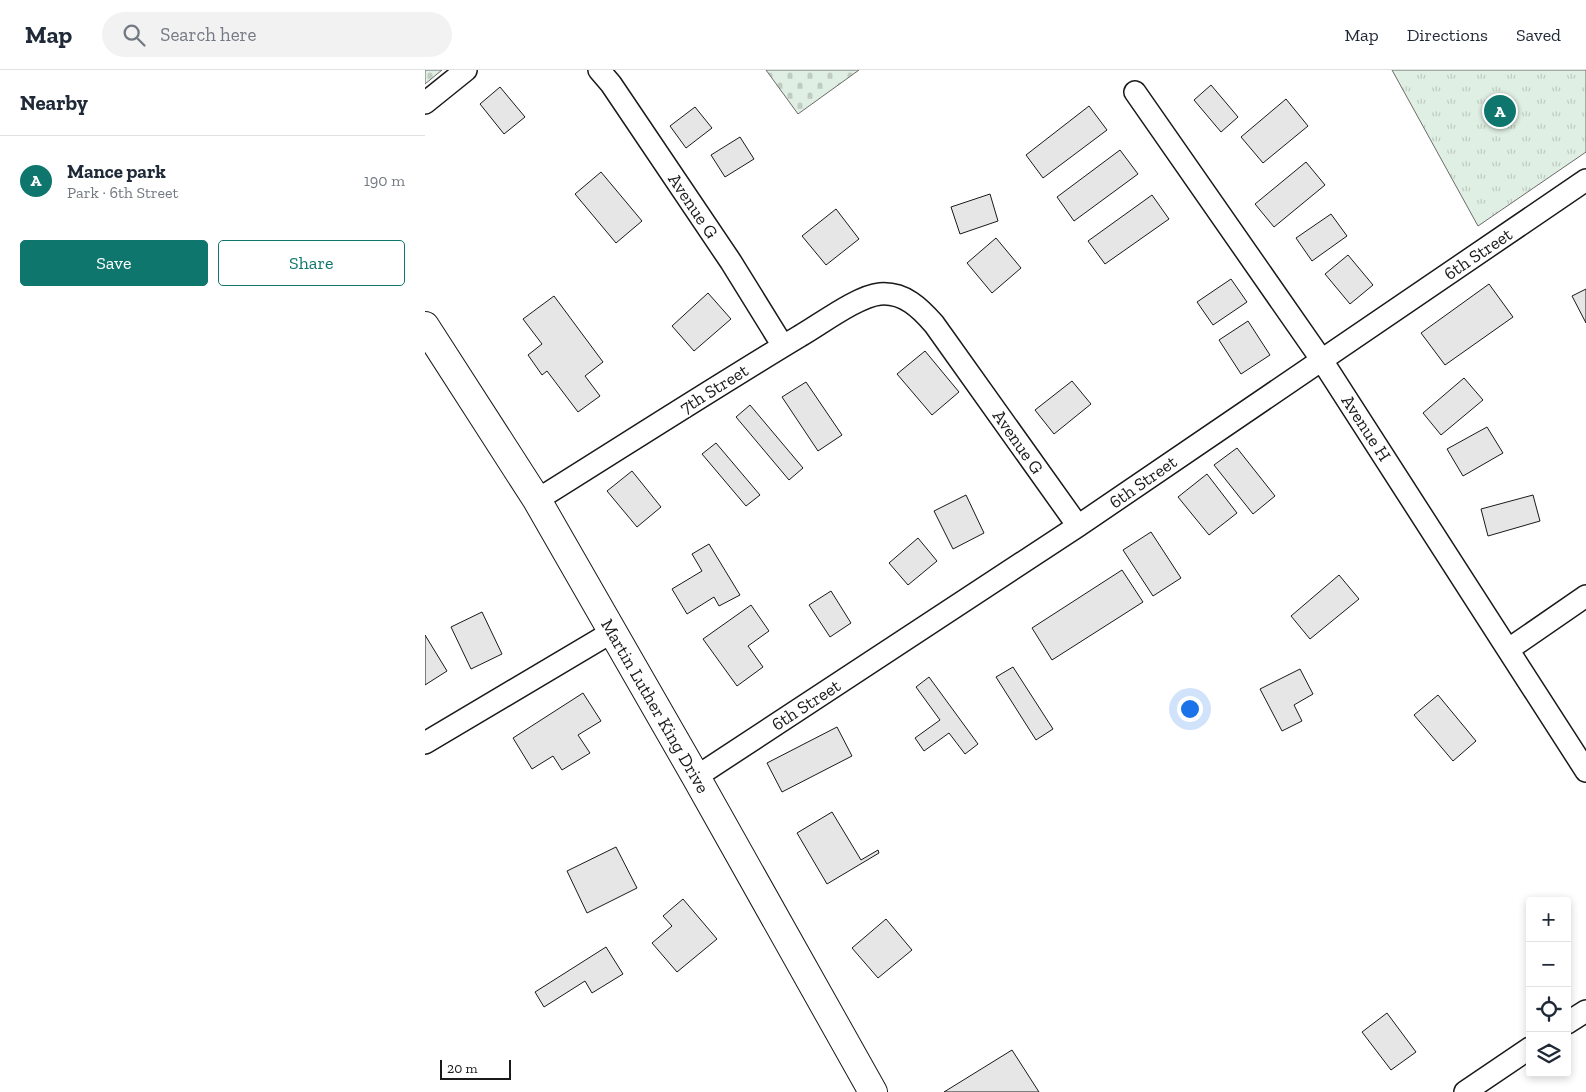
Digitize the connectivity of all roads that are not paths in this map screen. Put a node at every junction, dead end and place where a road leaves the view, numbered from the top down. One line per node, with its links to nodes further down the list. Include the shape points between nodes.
1 (466, 70): 4 (street)
2 (599, 70): 8 (street, Avenue G, via 731,262)
3 (1135, 92): 9 (street, Avenue H)
4 (425, 104)
5 (1586, 180): 9 (street, 6th Street)
6 (897, 295): 8 (street, 7th Street, via 880,294 861,300); 11 (street, Avenue G, via 919,307 934,324)
7 (425, 326): 10 (street, Martin Luther King Drive)
8 (783, 346): 10 (street, 7th Street)
9 (1321, 359): 11 (street, 6th Street); 14 (street, Avenue H)
10 (537, 500): 13 (street, Martin Luther King Drive)
11 (1079, 526): 17 (street, 6th Street)
12 (1586, 596): 14 (street)
13 (611, 632): 15 (street); 17 (street, Martin Luther King Drive)
14 (1509, 649): 16 (street, Avenue H)
15 (425, 743)
16 (1586, 771)
17 (696, 777): 21 (street, Martin Luther King Drive)
18 (1586, 1011): 19 (street)
19 (1571, 1020)
20 (1526, 1051): 22 (street)
21 (873, 1092)
22 (1465, 1092)

